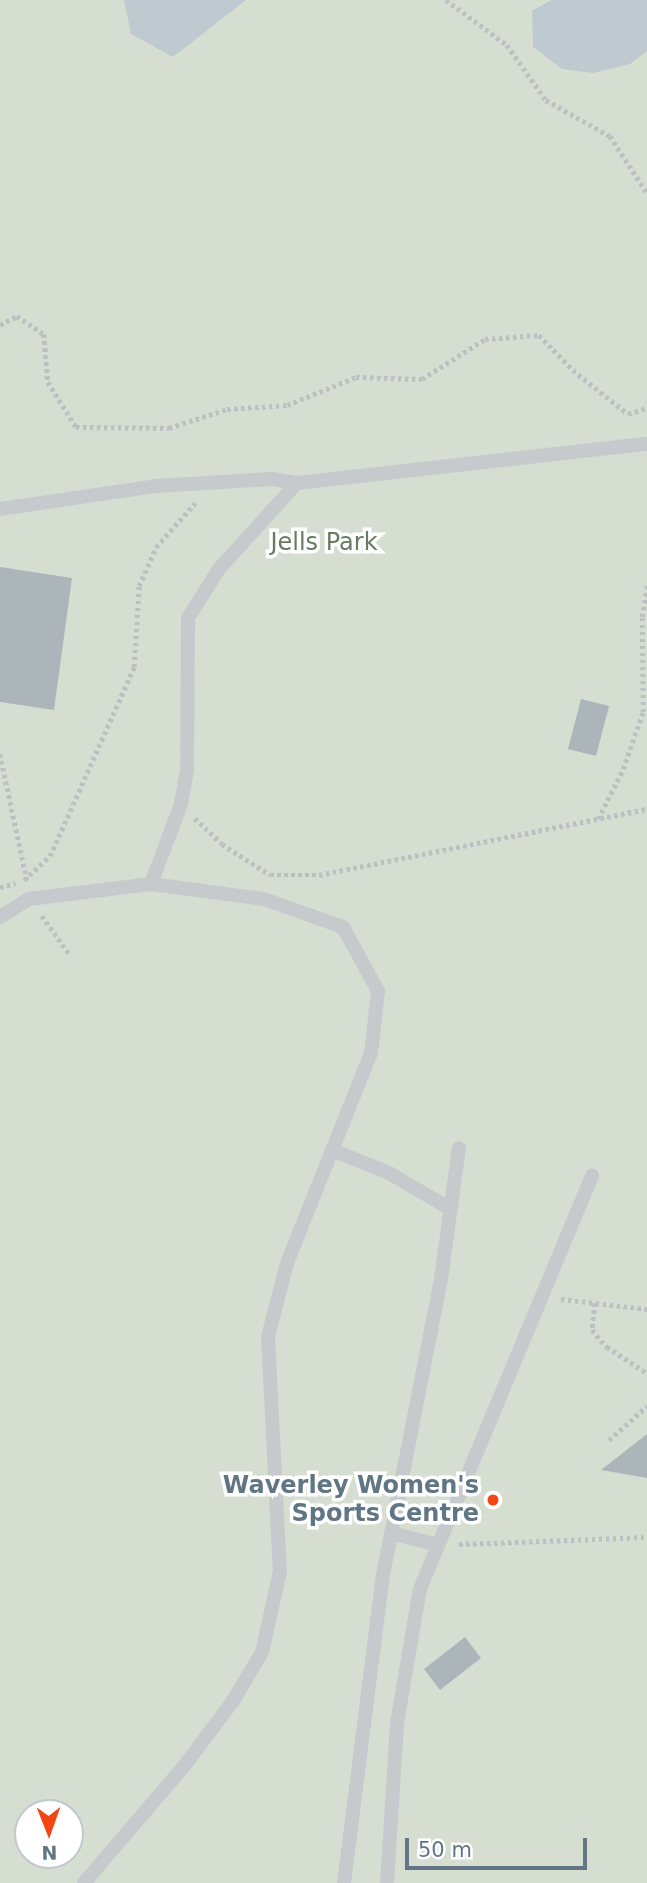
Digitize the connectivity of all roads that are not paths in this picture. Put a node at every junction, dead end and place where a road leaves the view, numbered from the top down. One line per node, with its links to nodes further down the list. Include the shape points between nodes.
1 (647, 444): 2 (lane)
2 (297, 483): 3 (lane, via 272,479 155,486); 4 (lane, via 219,569 188,618 187,770 181,804)
3 (0, 509)
4 (151, 884): 5 (lane, via 29,899); 7 (lane, via 264,899 343,927 378,991 371,1053)
5 (0, 917)
6 (459, 1148): 9 (lane)
7 (332, 1150): 9 (lane, via 389,1173); 12 (lane, via 288,1263 268,1337 280,1571 262,1652 233,1701 185,1765)
8 (592, 1175): 11 (lane)
9 (449, 1208): 10 (lane, via 440,1279)
10 (391, 1533): 11 (lane); 13 (lane)
11 (438, 1545): 14 (lane, via 420,1589 397,1723)
12 (84, 1883)
13 (344, 1883)
14 (387, 1883)

